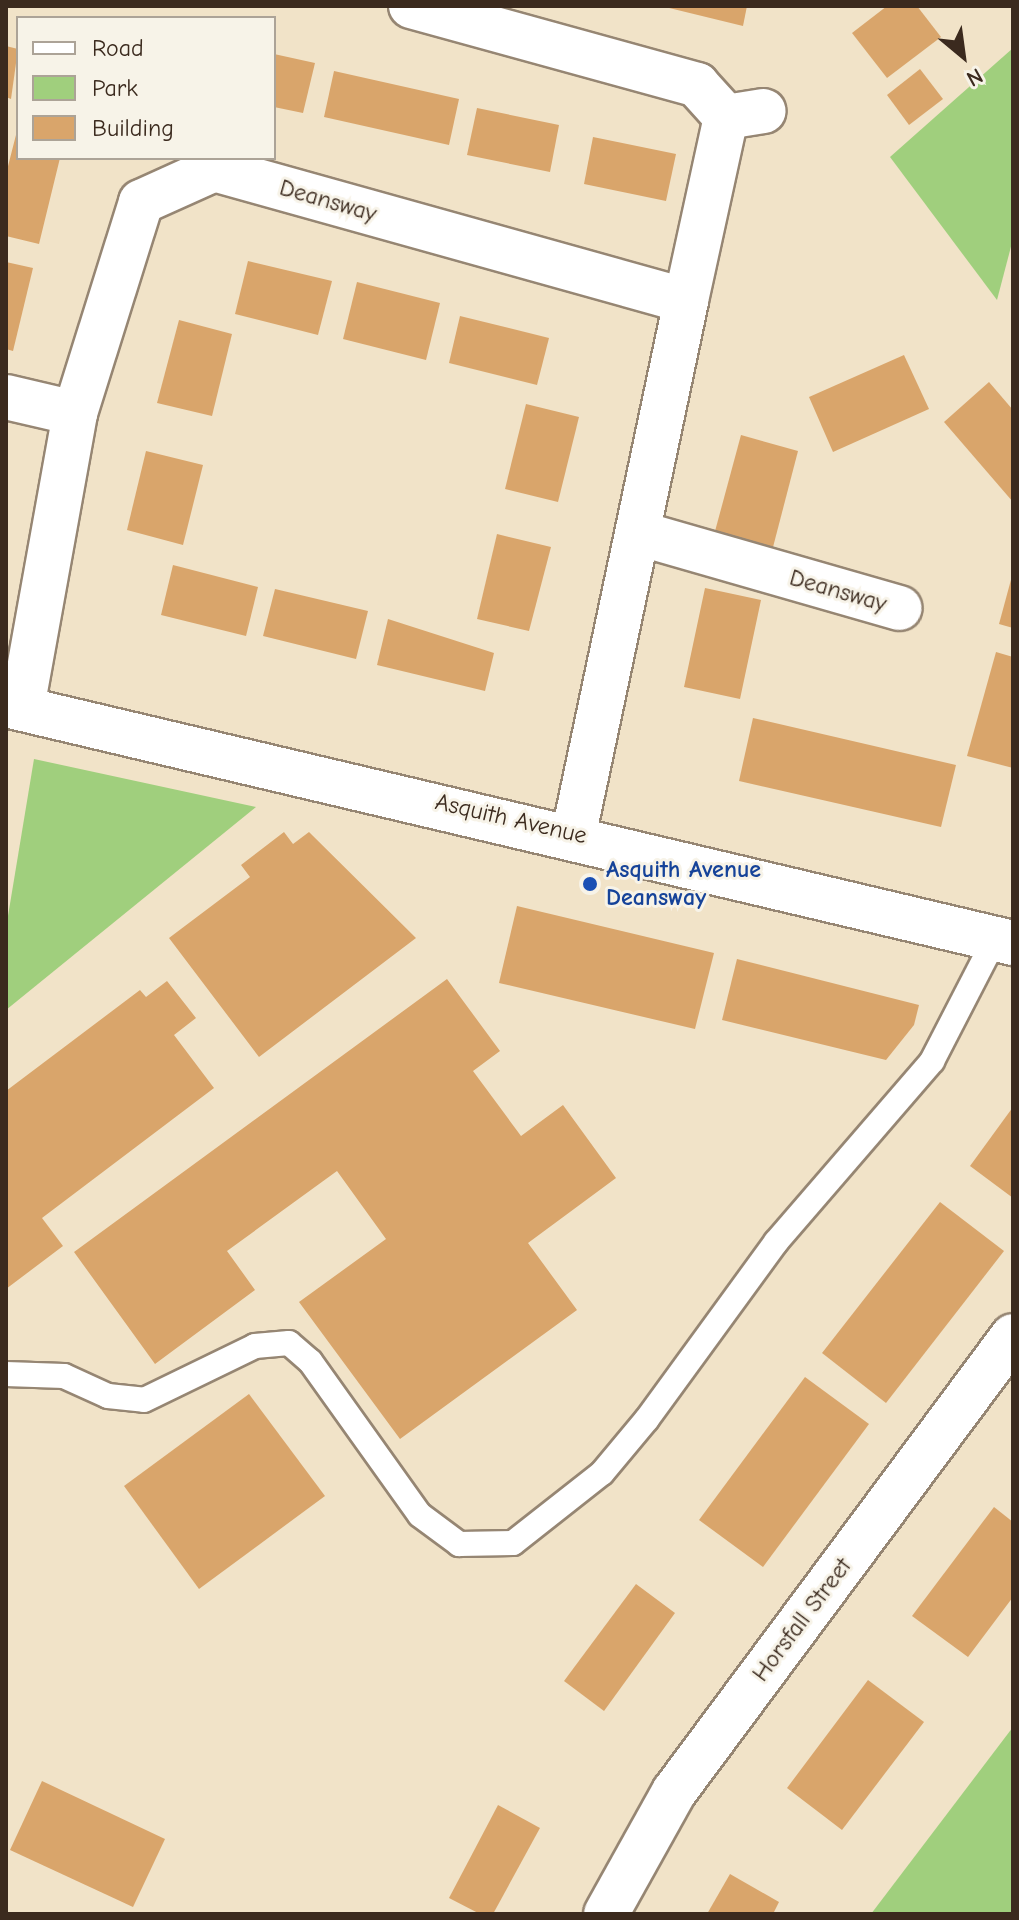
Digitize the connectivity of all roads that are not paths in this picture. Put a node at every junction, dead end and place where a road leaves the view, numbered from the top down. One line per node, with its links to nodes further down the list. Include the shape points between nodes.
1 (411, 6): 2 (street, via 697,85 745,114)
2 (686, 301): 4 (street, Deansway, via 214,169 141,202); 5 (street)
3 (6, 397): 4 (street)
4 (75, 413): 7 (street, Deansway)
5 (638, 533): 6 (street, Deansway); 8 (street)
6 (899, 608)
7 (14, 706): 8 (street, Asquith Avenue)
8 (574, 833): 9 (street, Asquith Avenue)
9 (1004, 941): 11 (lane, via 932,1061 776,1242 647,1419 602,1473 513,1543 459,1544 420,1515 310,1361 289,1343 255,1346 144,1400 108,1396 64,1376)
10 (1013, 1336): 12 (street, Horsfall Street, via 674,1792)
11 (6, 1374)
12 (606, 1914)

